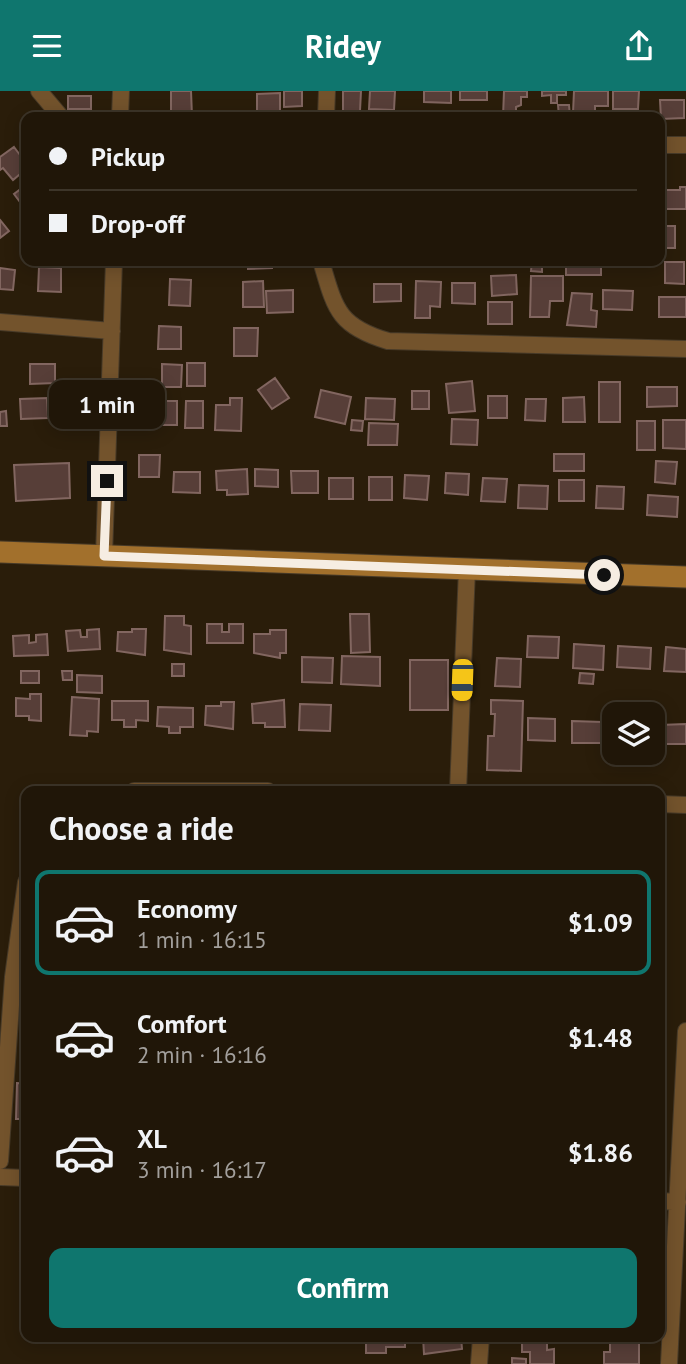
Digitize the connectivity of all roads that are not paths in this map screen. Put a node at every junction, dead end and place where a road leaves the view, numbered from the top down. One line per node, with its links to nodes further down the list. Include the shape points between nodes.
1 (40, 91): 4 (street)
2 (121, 91): 5 (street)
3 (327, 91): 6 (street)
4 (57, 112)
5 (120, 112)
6 (326, 112)
7 (665, 145): 8 (street)
8 (686, 145)
9 (114, 266): 12 (street)
10 (323, 266): 13 (street, via 336,306 348,324 388,341)
11 (0, 322): 12 (street)
12 (112, 331): 15 (street)
13 (686, 349)
14 (0, 552): 15 (street)
15 (104, 556): 16 (street)
16 (467, 569): 17 (street); 18 (street)
17 (686, 577)
18 (458, 786)
19 (665, 804): 20 (street)
20 (686, 805)
21 (20, 977): 23 (street)
22 (686, 1031): 27 (street)
23 (0, 1161)
24 (0, 1177): 25 (street)
25 (21, 1178)
26 (665, 1201): 27 (street)
27 (678, 1202): 30 (street)
28 (481, 1342): 29 (street)
29 (479, 1364)
30 (669, 1364)

